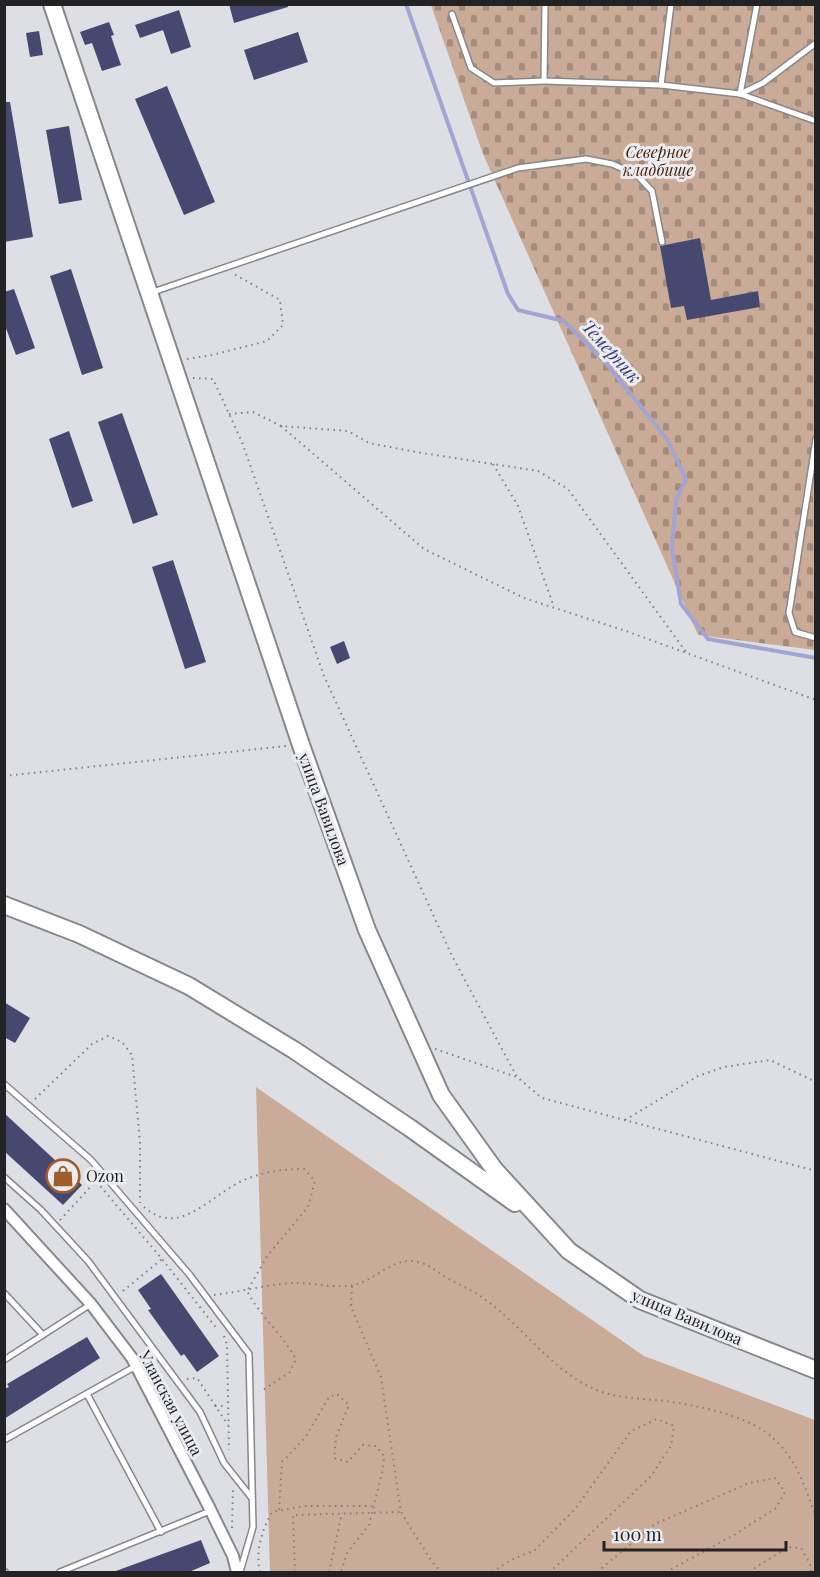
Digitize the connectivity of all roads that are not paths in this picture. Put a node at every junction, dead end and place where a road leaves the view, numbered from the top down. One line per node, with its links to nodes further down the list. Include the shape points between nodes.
1 (52, 4): 12 (street, улица Вавилова)
2 (545, 4): 7 (lane)
3 (671, 4): 8 (lane)
4 (758, 4): 9 (lane)
5 (452, 14): 7 (lane, via 471,68 494,83)
6 (816, 43): 9 (lane, via 764,83)
7 (544, 81): 8 (lane)
8 (661, 86): 9 (lane)
9 (740, 94): 10 (lane)
10 (816, 121)
11 (663, 242): 12 (lane, via 652,191 637,175 612,164 586,159 518,168)
12 (149, 293): 19 (street, улица Вавилова, via 367,930 441,1095 494,1169)
13 (816, 439): 14 (lane, via 789,613 795,632)
14 (816, 638)
15 (4, 905): 19 (street, улица Вавилова, via 79,934 189,986 294,1050)
16 (4, 1084): 28 (lane, via 91,1160 189,1274 249,1354)
17 (4, 1177): 28 (lane, via 88,1261 200,1412 224,1463)
18 (4, 1209): 21 (street, Уланская улица)
19 (543, 1222): 25 (street, улица Вавилова, via 569,1251 640,1300)
20 (4, 1293): 22 (lane)
21 (91, 1304): 22 (lane); 24 (street, Уланская улица)
22 (43, 1335): 23 (lane)
23 (4, 1360)
24 (136, 1366): 26 (lane); 29 (street, Уланская улица)
25 (816, 1370)
26 (87, 1394): 27 (lane); 30 (lane)
27 (4, 1440)
28 (252, 1498): 32 (lane, via 253,1527)
29 (210, 1512): 30 (lane); 32 (street, Уланская улица)
30 (161, 1532): 31 (lane)
31 (60, 1572)
32 (238, 1572)

